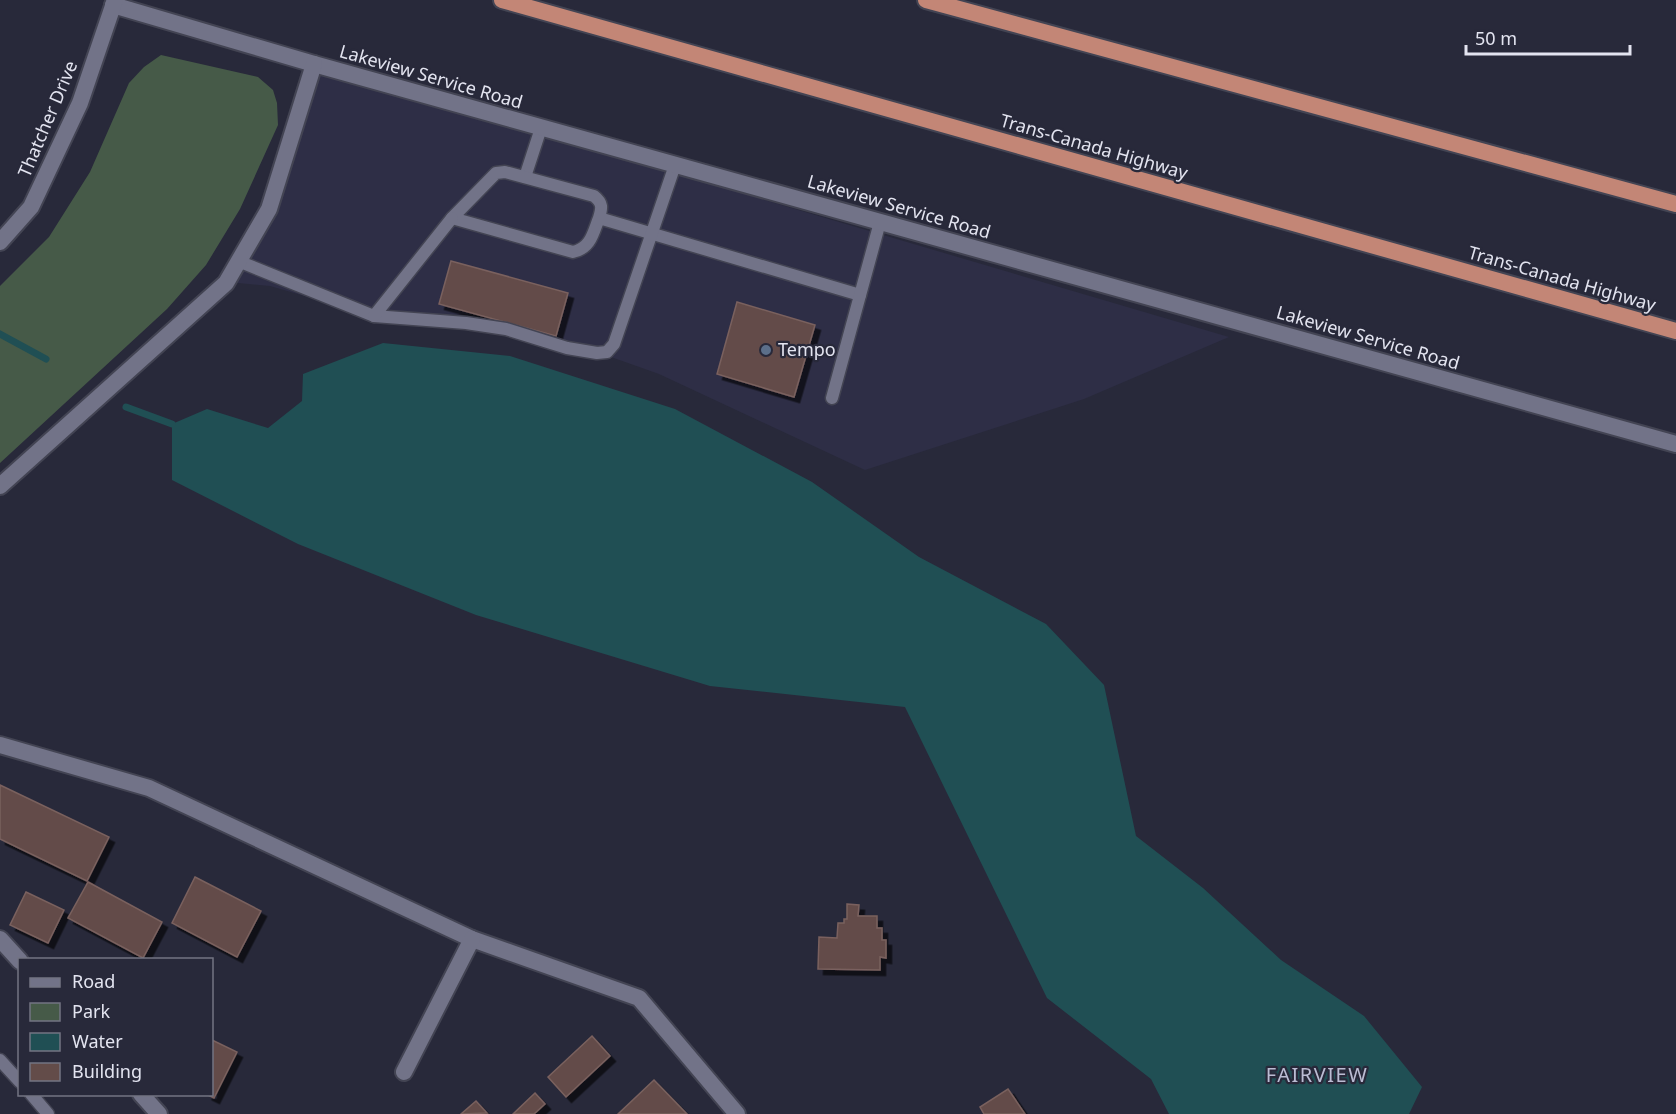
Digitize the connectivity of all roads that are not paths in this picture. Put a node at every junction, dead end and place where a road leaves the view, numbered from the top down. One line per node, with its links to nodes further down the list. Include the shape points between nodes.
1 (502, 0): 17 (highway, Trans-Canada Highway)
2 (927, 0): 8 (highway)
3 (114, 2): 4 (street, Lakeview Service Road); 13 (street, Thatcher Drive, via 80,103 32,207)
4 (314, 64): 5 (street, Lakeview Service Road); 14 (street, via 269,209)
5 (541, 128): 6 (street, Lakeview Service Road); 7 (lane)
6 (675, 165): 11 (street, Lakeview Service Road); 12 (lane)
7 (525, 177): 9 (lane, via 496,173); 10 (lane, via 594,196 602,208)
8 (1676, 204)
9 (452, 218): 10 (lane, via 573,252 587,245); 16 (lane)
10 (599, 218): 12 (lane)
11 (880, 222): 15 (lane); 19 (street, Lakeview Service Road)
12 (651, 233): 15 (lane); 16 (lane, via 614,344 607,352 567,348 506,329)
13 (0, 242)
14 (238, 261): 16 (lane); 20 (street, via 226,283)
15 (860, 295): 18 (lane)
16 (374, 316)
17 (1676, 331)
18 (832, 398)
19 (1676, 444)
20 (0, 486)
21 (0, 745): 23 (street, via 149,788)
22 (0, 939): 24 (street)
23 (472, 939): 26 (street); 32 (street, via 639,998)
24 (18, 959)
25 (0, 1060): 27 (lane)
26 (404, 1071)
27 (18, 1080)
28 (32, 1096): 30 (lane)
29 (142, 1096): 31 (street)
30 (48, 1114)
31 (159, 1114)
32 (737, 1114)

